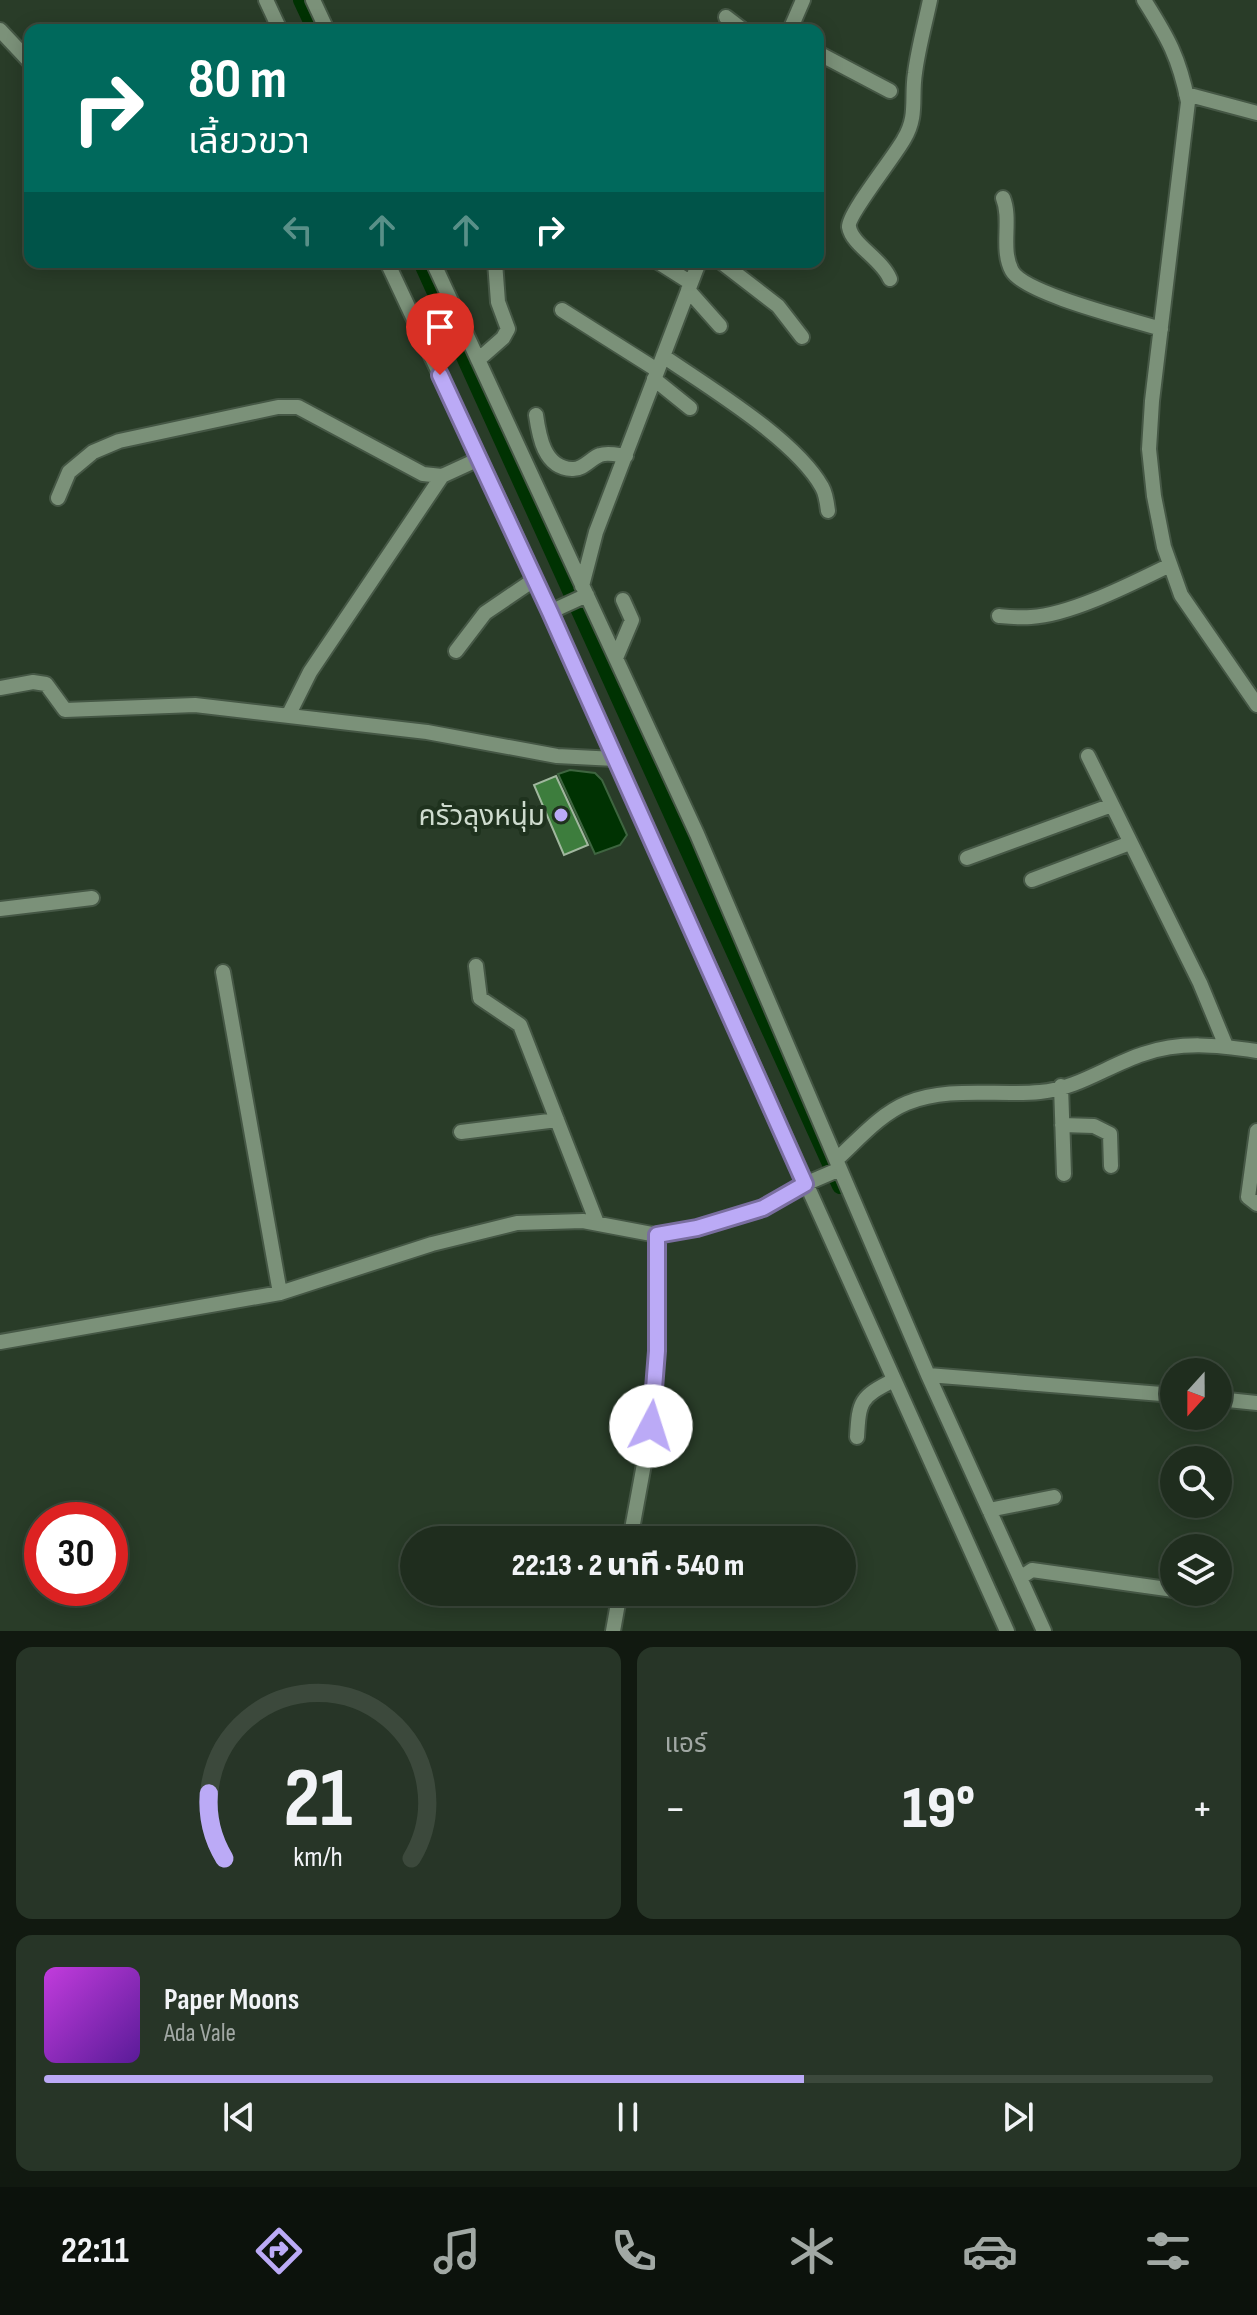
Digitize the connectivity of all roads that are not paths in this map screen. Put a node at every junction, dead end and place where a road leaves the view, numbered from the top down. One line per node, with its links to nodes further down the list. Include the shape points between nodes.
1 (266, 0): 7 (street)
2 (313, 0): 8 (street)
3 (803, 0): 10 (street)
4 (930, 0): 24 (street, via 915,74 914,121 848,223 851,236 882,263)
5 (1144, 0): 15 (street, via 1181,67)
6 (726, 17): 9 (street)
7 (277, 24)
8 (324, 24)
9 (735, 24)
10 (793, 24)
11 (0, 30): 12 (street)
12 (24, 56)
13 (824, 56): 14 (street)
14 (890, 91)
15 (1186, 94): 16 (street); 28 (street)
16 (1257, 113)
17 (1003, 198): 28 (street, via 1012,272 1031,287)
18 (390, 268): 35 (street)
19 (436, 268): 30 (street)
20 (495, 268): 30 (street, via 498,302 508,329)
21 (666, 268): 25 (street)
22 (697, 268): 25 (street)
23 (729, 268): 29 (street, via 778,306)
24 (890, 279)
25 (690, 287): 27 (street); 31 (street)
26 (562, 310): 31 (street)
27 (720, 326)
28 (1161, 329): 39 (street, via 1149,449)
29 (802, 337)
30 (478, 360): 41 (street)
31 (658, 368): 32 (street); 34 (street); 38 (street, via 748,415 801,460 824,490)
32 (690, 408)
33 (536, 415): 34 (street, via 540,445 559,465 572,470 601,454)
34 (626, 456): 41 (street, via 596,532)
35 (479, 459): 36 (street); 40 (street)
36 (442, 476): 37 (street, via 414,470 298,407 278,407 119,441 93,452 69,472); 49 (street, via 324,650)
37 (58, 498)
38 (828, 511)
39 (1170, 565): 44 (street, via 1053,613); 48 (street, via 1181,595)
40 (535, 579): 43 (street); 45 (street, via 485,613)
41 (582, 594): 43 (street); 46 (street)
42 (623, 600): 46 (street, via 632,620)
43 (554, 610): 51 (street)
44 (999, 616)
45 (456, 651)
46 (616, 658): 68 (street, via 697,834)
47 (0, 688): 49 (street, via 46,684 65,710 78,712 182,704)
48 (1257, 705)
49 (289, 714): 51 (street, via 557,756)
50 (1088, 756): 52 (street)
51 (615, 759): 70 (street)
52 (1112, 805): 53 (street); 54 (street)
53 (1130, 843): 55 (street); 60 (street)
54 (967, 858)
55 (1032, 880)
56 (92, 898): 57 (street)
57 (0, 909)
58 (476, 966): 63 (street, via 480,998 520,1025)
59 (223, 972): 74 (street)
60 (1226, 1046): 61 (street); 62 (street, via 1187,1044 1141,1054)
61 (1257, 1051)
62 (1061, 1086): 64 (street); 68 (street, via 1043,1092 932,1094 904,1104 879,1120)
63 (557, 1120): 66 (street); 72 (street)
64 (1062, 1125): 67 (street, via 1094,1126 1110,1134); 69 (street)
65 (1257, 1131): 71 (street, via 1248,1197)
66 (461, 1132)
67 (1111, 1166)
68 (837, 1167): 70 (street); 76 (street)
69 (1064, 1174)
70 (809, 1182): 73 (street, via 763,1208); 77 (street)
71 (1257, 1204)
72 (597, 1223): 73 (street); 74 (street, via 517,1223)
73 (657, 1235): 84 (street, via 653,1411)
74 (280, 1293): 75 (street)
75 (0, 1340)
76 (928, 1375): 78 (street); 83 (street)
77 (894, 1380): 81 (street, via 862,1400); 89 (street)
78 (1160, 1394)
79 (1232, 1400): 80 (street)
80 (1257, 1403)
81 (857, 1437)
82 (1054, 1497): 83 (street)
83 (989, 1510): 85 (street)
84 (633, 1526)
85 (1020, 1578): 86 (street, via 1032,1570); 90 (street)
86 (1160, 1588)
87 (617, 1606): 88 (street)
88 (613, 1631)
89 (1007, 1631)
90 (1044, 1631)

